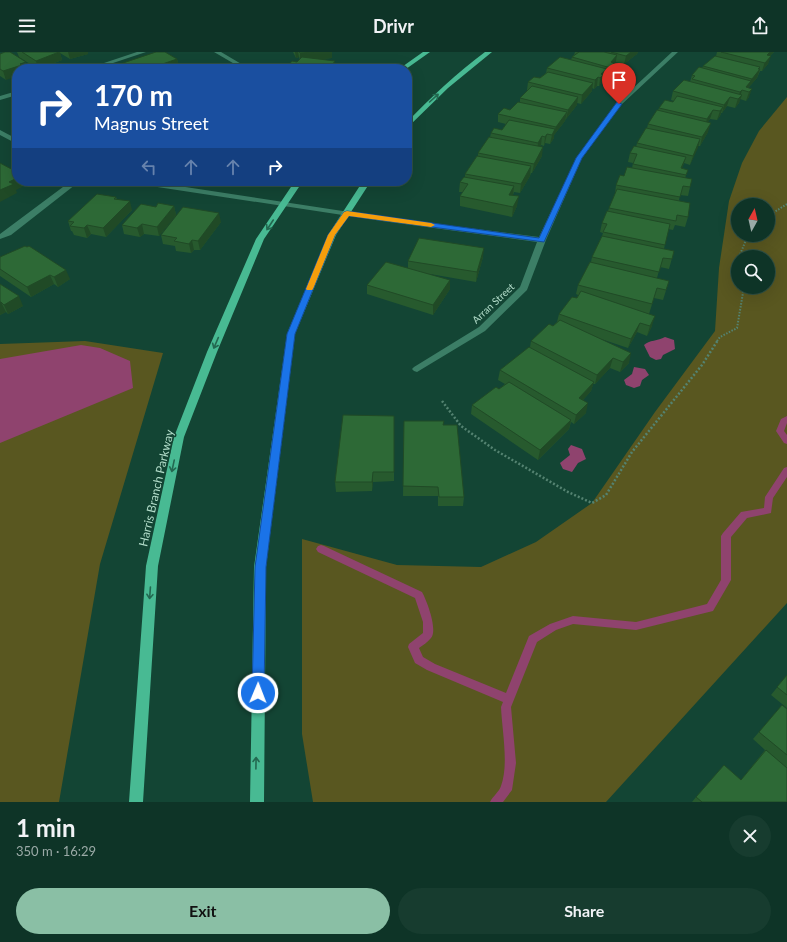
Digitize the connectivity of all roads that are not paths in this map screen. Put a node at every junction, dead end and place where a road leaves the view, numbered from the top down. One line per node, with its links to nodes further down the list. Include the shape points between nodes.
1 (144, 52): 6 (street)
2 (217, 52): 7 (street)
3 (427, 52): 8 (main road)
4 (489, 52): 11 (main road, one-way to 4, via 429,102)
5 (675, 52): 21 (street, Arran Street, via 619,104 579,158)
6 (105, 64)
7 (238, 64)
8 (409, 64)
9 (12, 94): 10 (street)
10 (0, 98)
11 (412, 121)
12 (0, 132): 13 (street)
13 (12, 139)
14 (69, 186): 20 (street)
15 (166, 186): 18 (street)
16 (296, 186): 18 (main road, Harris Branch Parkway)
17 (364, 186): 19 (main road)
18 (284, 203): 19 (street); 23 (main road, Harris Branch Parkway, one-way to 23, via 260,239 179,437 152,566)
19 (347, 213): 21 (street); 24 (main road, one-way to 19, via 260,567 291,334 332,235)
20 (0, 237)
21 (542, 240): 22 (street, Arran Street, via 524,288 482,329)
22 (417, 369)
23 (136, 802)
24 (257, 802)

